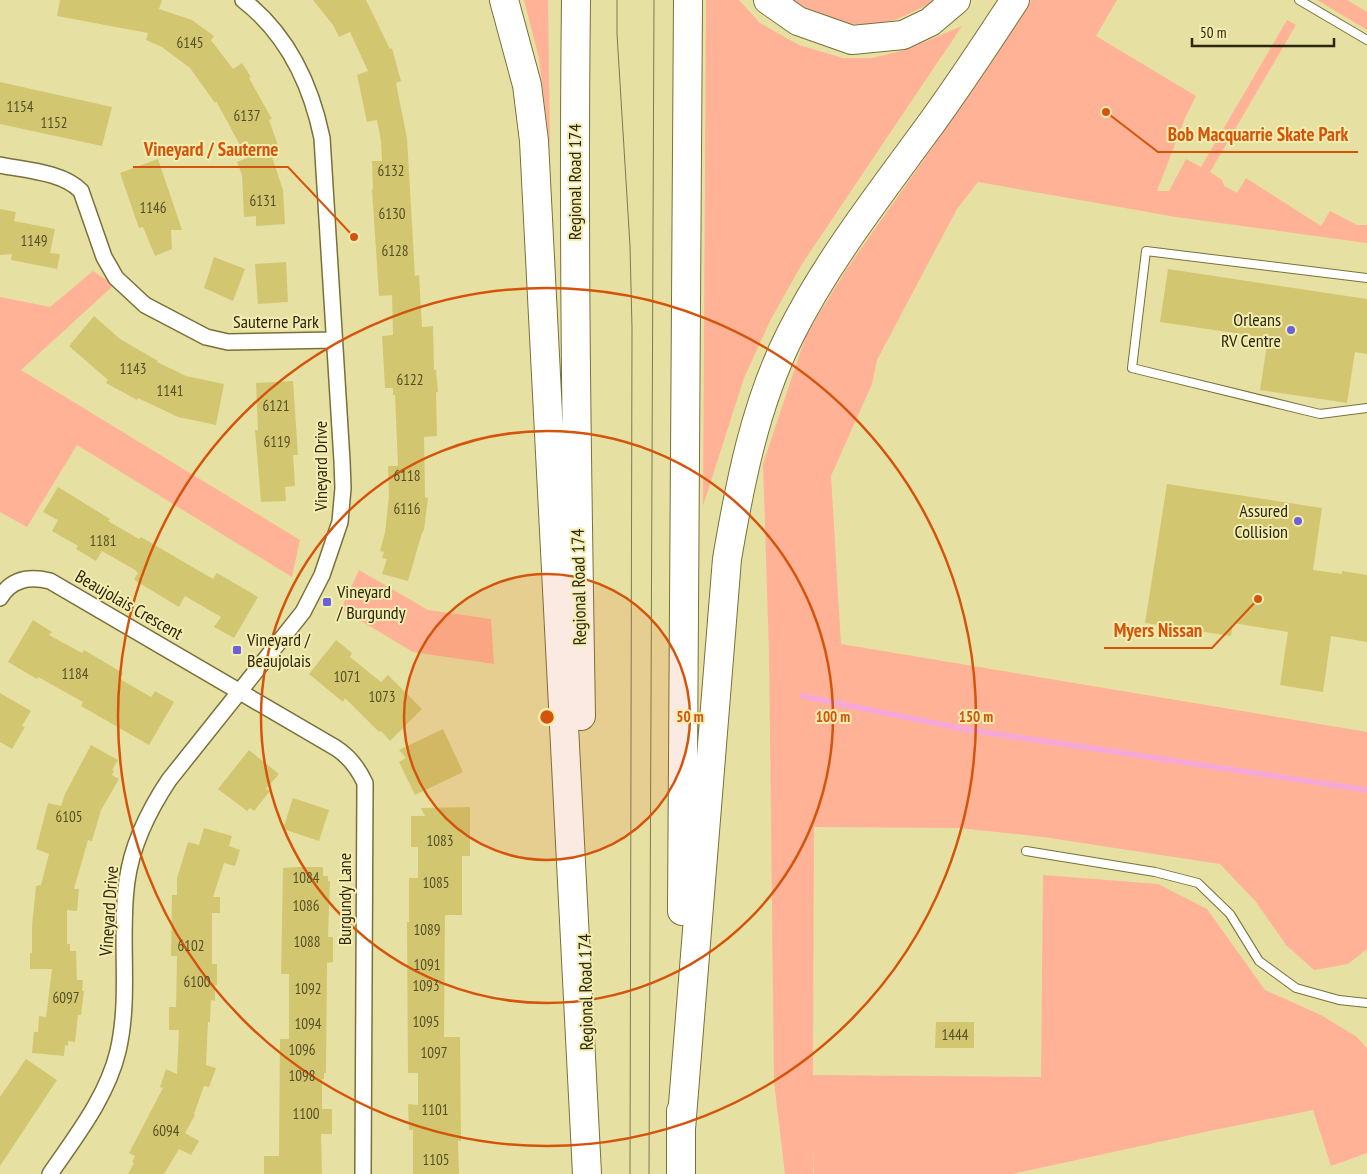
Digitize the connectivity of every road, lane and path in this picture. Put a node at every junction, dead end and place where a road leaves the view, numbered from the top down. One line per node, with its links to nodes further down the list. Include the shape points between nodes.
1 (243, 0): 14 (street, Vineyard Drive, via 277,35 291,56 303,77 318,118)
2 (504, 0): 23 (highway, via 527,85 534,141)
3 (576, 0): 23 (highway, Regional Road 174, via 576,464)
4 (688, 0): 20 (highway)
5 (768, 0): 6 (highway, via 798,21 852,40 903,34 930,22)
6 (956, 0)
7 (996, 0): 11 (highway)
8 (1015, 0): 11 (highway)
9 (1299, 0): 10 (lane)
10 (1367, 40)
11 (964, 74): 20 (highway, via 823,277 790,336 752,438 727,559)
12 (0, 165): 14 (street, Sauterne Park, via 54,176 75,184 81,191 104,257 116,278 145,305 187,328 228,342)
13 (1367, 278): 15 (lane, via 1146,251 1132,368 1320,414)
14 (335, 340): 17 (street, Vineyard Drive, via 343,488 340,522 322,575 303,612)
15 (1367, 408)
16 (0, 598): 17 (street, Beaujolais Crescent, via 12,584 25,578 50,581)
17 (239, 692): 21 (street, Vineyard Drive, via 158,796 134,848 127,880 123,1025 118,1053 100,1098); 22 (street, Burgundy Lane, via 346,754 364,783)
18 (1026, 851): 19 (lane, via 1155,872 1198,883 1230,914 1259,961 1296,988 1339,1000)
19 (1367, 1003)
20 (681, 1129): 24 (highway)
21 (50, 1174)
22 (363, 1174)
23 (588, 1174)
24 (681, 1174)

